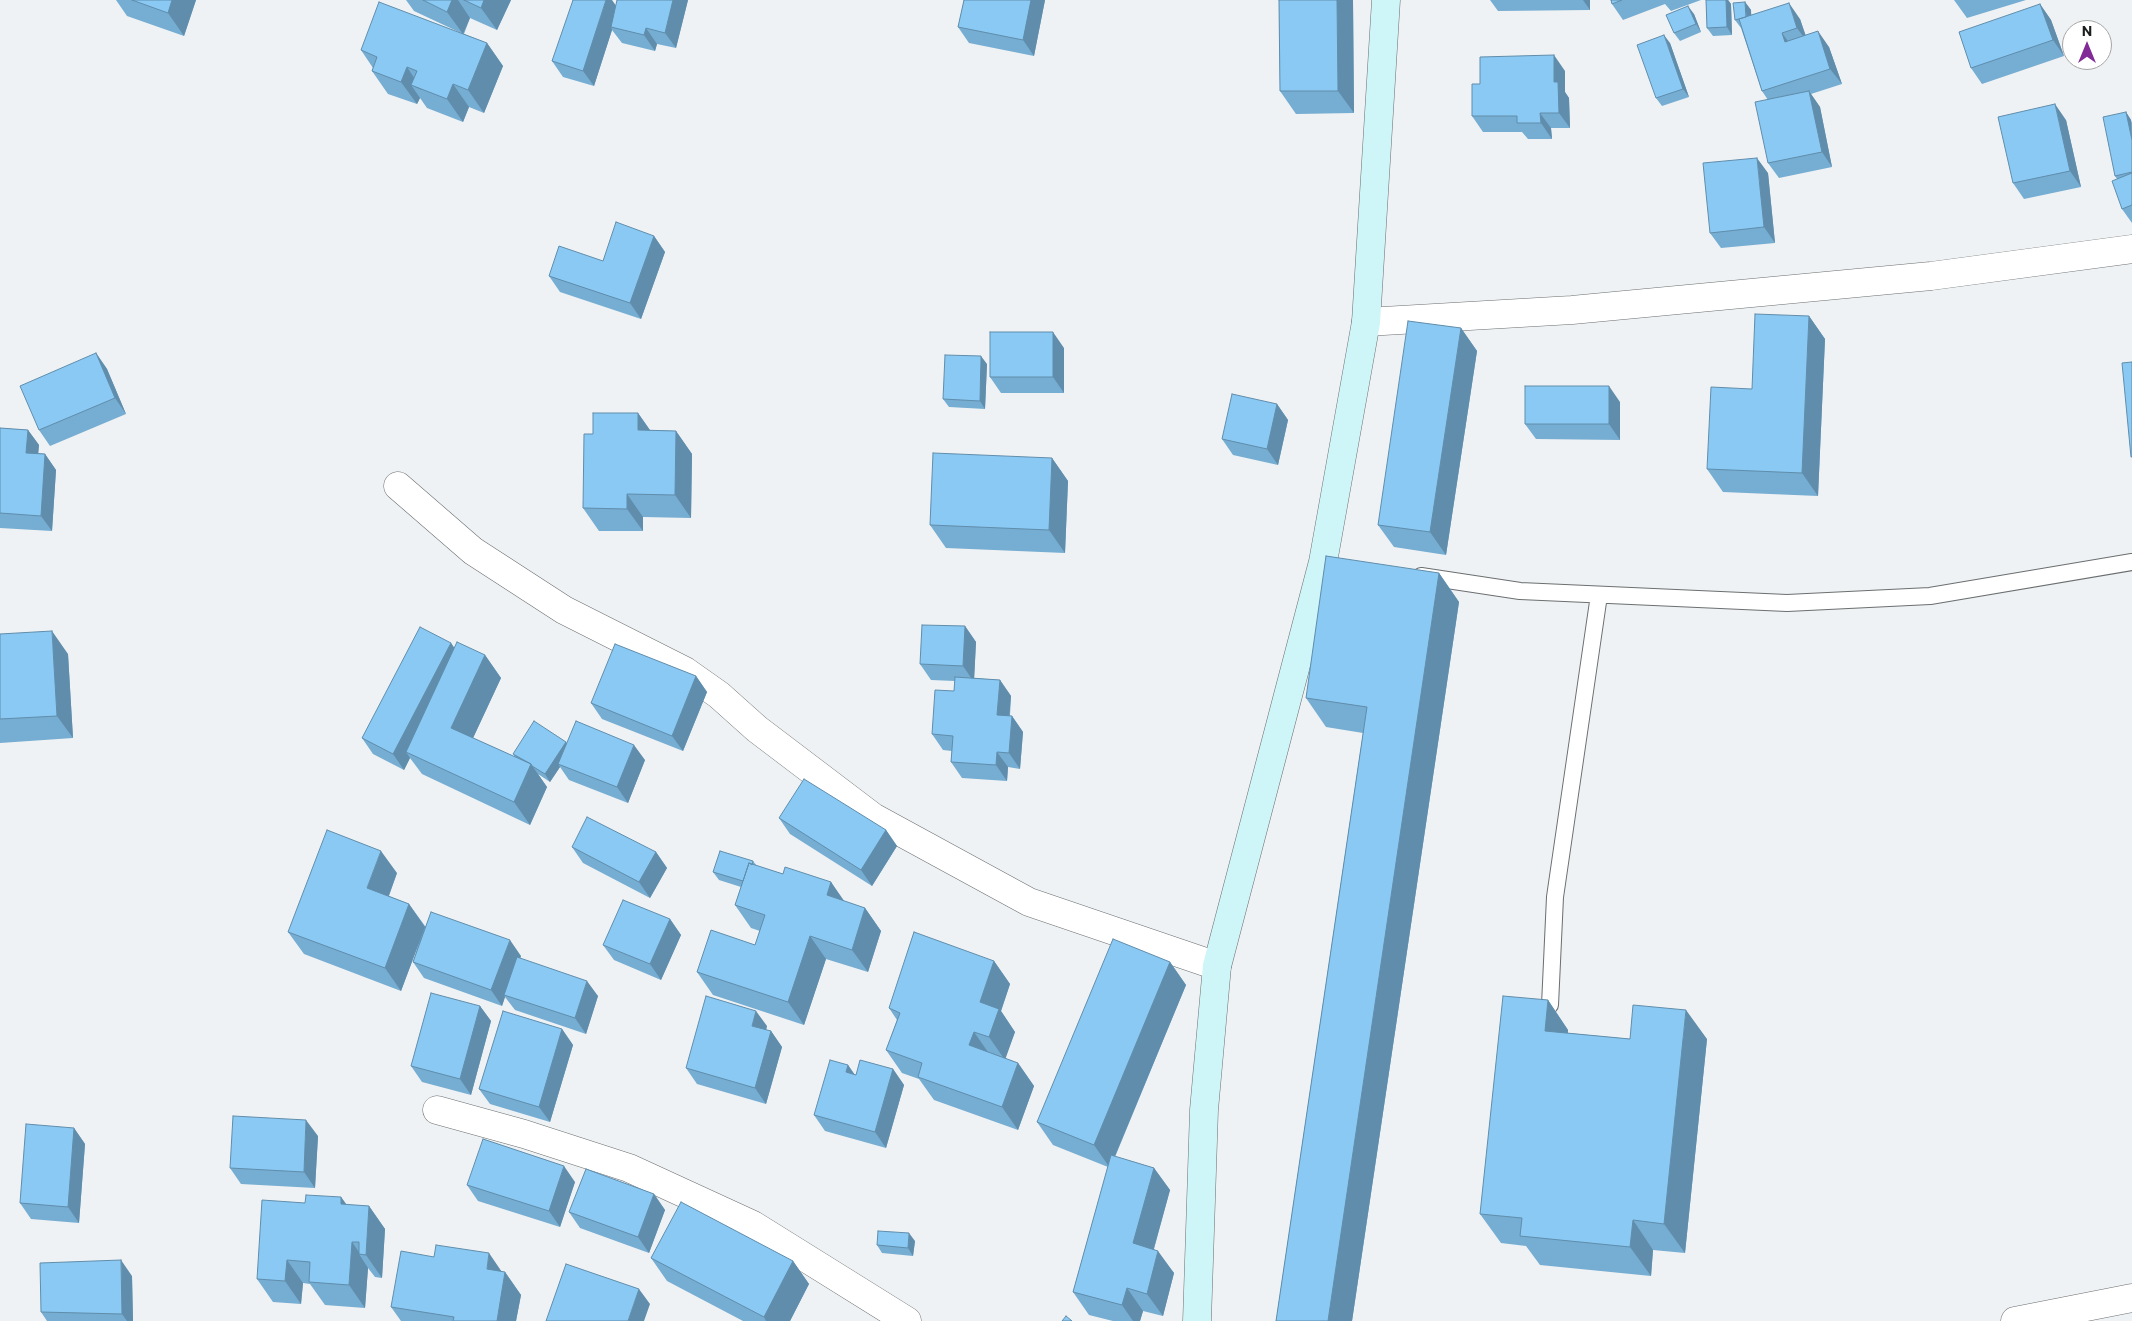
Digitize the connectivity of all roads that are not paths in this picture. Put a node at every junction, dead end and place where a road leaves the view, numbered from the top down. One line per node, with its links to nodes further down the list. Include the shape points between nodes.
1 (1386, 0): 3 (street)
2 (2132, 249): 3 (street, via 1932,276 1572,310)
3 (1366, 322): 8 (street, via 1333,563)
4 (398, 486): 8 (street, via 473,551 556,604 691,676 719,695 756,729 873,817 1029,902)
5 (2132, 562): 7 (lane, via 1930,596 1787,603)
6 (1402, 573): 7 (lane, via 1520,591)
7 (1598, 595): 9 (lane, via 1555,897)
8 (1217, 966): 13 (street, via 1204,1110)
9 (1550, 1005)
10 (437, 1110): 12 (street, via 629,1168 753,1224)
11 (2132, 1298): 14 (street)
12 (907, 1321)
13 (1197, 1321)
14 (2015, 1321)

